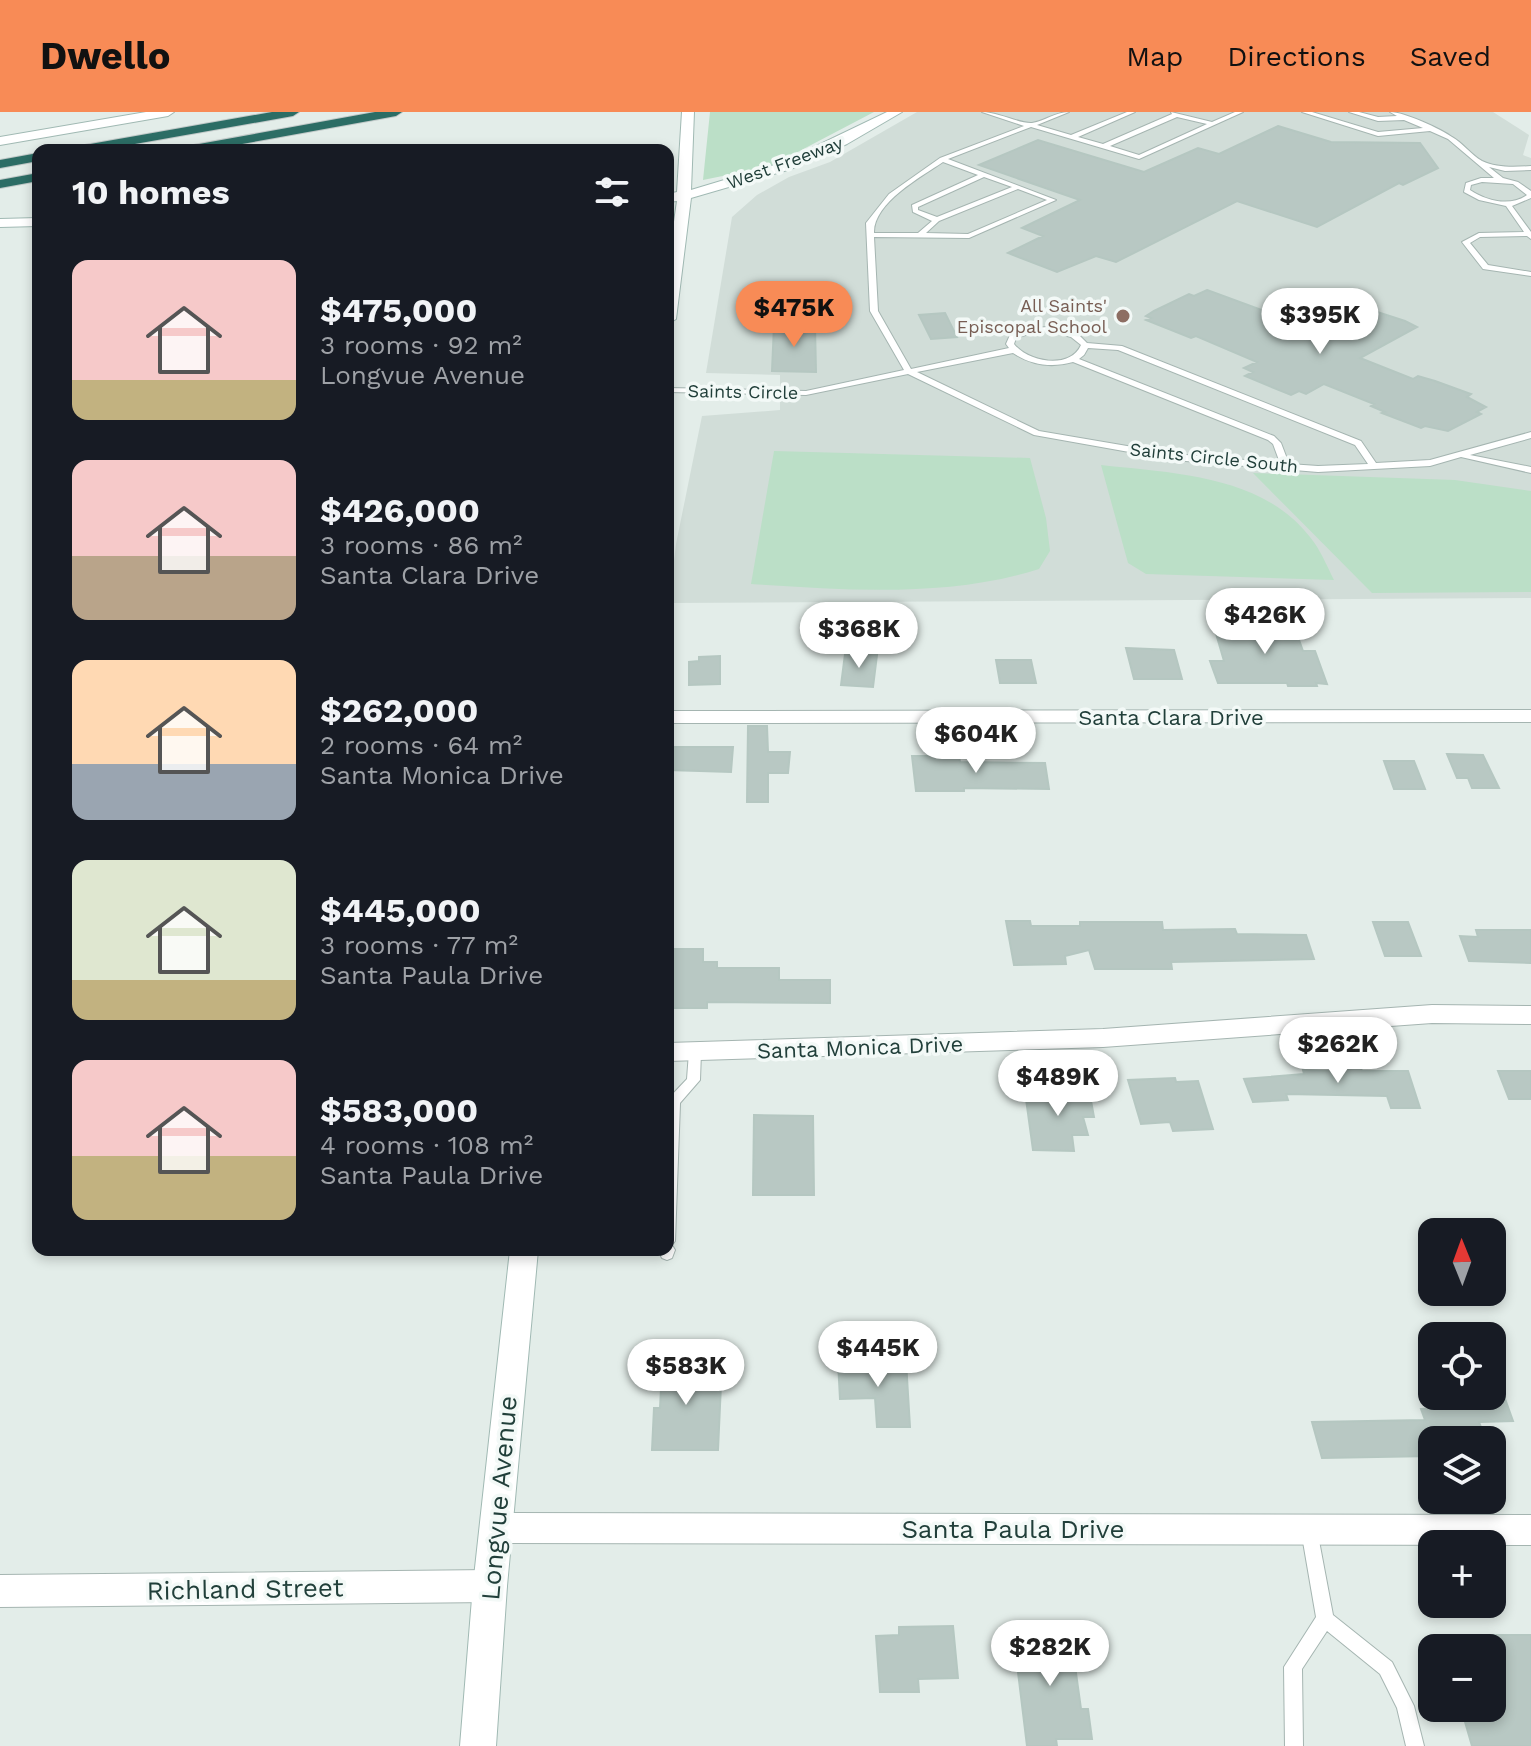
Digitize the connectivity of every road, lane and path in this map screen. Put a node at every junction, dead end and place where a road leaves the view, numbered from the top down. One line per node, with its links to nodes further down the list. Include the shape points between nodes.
1 (168, 112): 19 (street)
2 (293, 112): 20 (highway)
3 (396, 112): 21 (highway)
4 (688, 112): 34 (street)
5 (896, 112): 34 (street, West Freeway, via 816,156)
6 (985, 112): 16 (lane)
7 (1066, 112): 16 (lane)
8 (1132, 112): 18 (lane)
9 (1240, 112): 15 (lane)
10 (1305, 112): 17 (lane, via 1378,134)
11 (1352, 112): 14 (lane, via 1378,119)
12 (1393, 112): 14 (lane)
13 (1175, 113): 15 (lane); 22 (lane)
14 (1406, 117): 17 (lane)
15 (1213, 124): 22 (lane, via 1142,157)
16 (1033, 125): 18 (lane); 24 (lane)
17 (1434, 129): 25 (lane)
18 (1072, 137): 22 (lane)
19 (0, 141)
20 (113, 144)
21 (221, 144)
22 (1103, 147)
23 (32, 158): 26 (highway)
24 (942, 159): 28 (lane); 40 (lane, via 891,195 870,223)
25 (1471, 160): 27 (lane, via 1505,169); 30 (lane)
26 (0, 164)
27 (1531, 168)
28 (983, 175): 32 (lane); 37 (lane, via 914,206)
29 (32, 178): 31 (highway)
30 (1501, 180): 33 (lane); 36 (lane, via 1473,179 1465,187 1471,195)
31 (0, 184)
32 (1018, 187): 37 (lane); 41 (lane, via 1053,200 969,236)
33 (1530, 190): 36 (lane, via 1528,199)
34 (684, 196): 35 (street, West Freeway); 43 (street)
35 (674, 197)
36 (1507, 203): 42 (lane)
37 (937, 220): 41 (lane)
38 (32, 222): 39 (street)
39 (0, 223)
40 (870, 235): 41 (lane); 48 (lane, via 874,311)
41 (920, 235)
42 (1530, 235): 44 (lane, via 1479,235 1466,242 1486,267)
43 (674, 273)
44 (1531, 274)
45 (1085, 345): 46 (lane, via 1062,331 1034,330 1013,337); 47 (lane, via 1085,351); 52 (lane, via 1119,348 1358,443)
46 (1013, 350): 47 (lane, via 1044,362); 48 (lane, Saints Circle)
47 (1072, 359): 53 (lane, via 1271,438)
48 (908, 371): 49 (lane, Saints Circle, via 806,393); 53 (lane, Saints Circle South, via 1037,433 1174,457)
49 (674, 390)
50 (1531, 435): 51 (lane, Saints Circle South)
51 (1461, 456): 52 (lane, Saints Circle South); 54 (lane)
52 (1374, 466): 53 (lane, Saints Circle South)
53 (1286, 467)
54 (1531, 470)
55 (1531, 716): 56 (street, Santa Clara Drive)
56 (674, 717)
57 (1531, 1015): 59 (street, Santa Monica Drive, via 1432,1014 1103,1038)
58 (674, 1052): 59 (street, Santa Monica Drive)
59 (695, 1052): 60 (lane, via 693,1080)
60 (674, 1101)
61 (523, 1256): 62 (street, Longvue Avenue)
62 (496, 1528): 63 (street, Santa Paula Drive); 65 (street, Longvue Avenue)
63 (1309, 1530): 64 (street, Santa Paula Drive); 67 (lane)
64 (1531, 1530)
65 (490, 1586): 66 (street, Richland Street); 68 (street, Longvue Avenue)
66 (0, 1591)
67 (1325, 1619): 69 (lane, via 1293,1667); 70 (lane, via 1386,1668 1405,1706)
68 (478, 1746)
69 (1294, 1746)
70 (1415, 1746)

